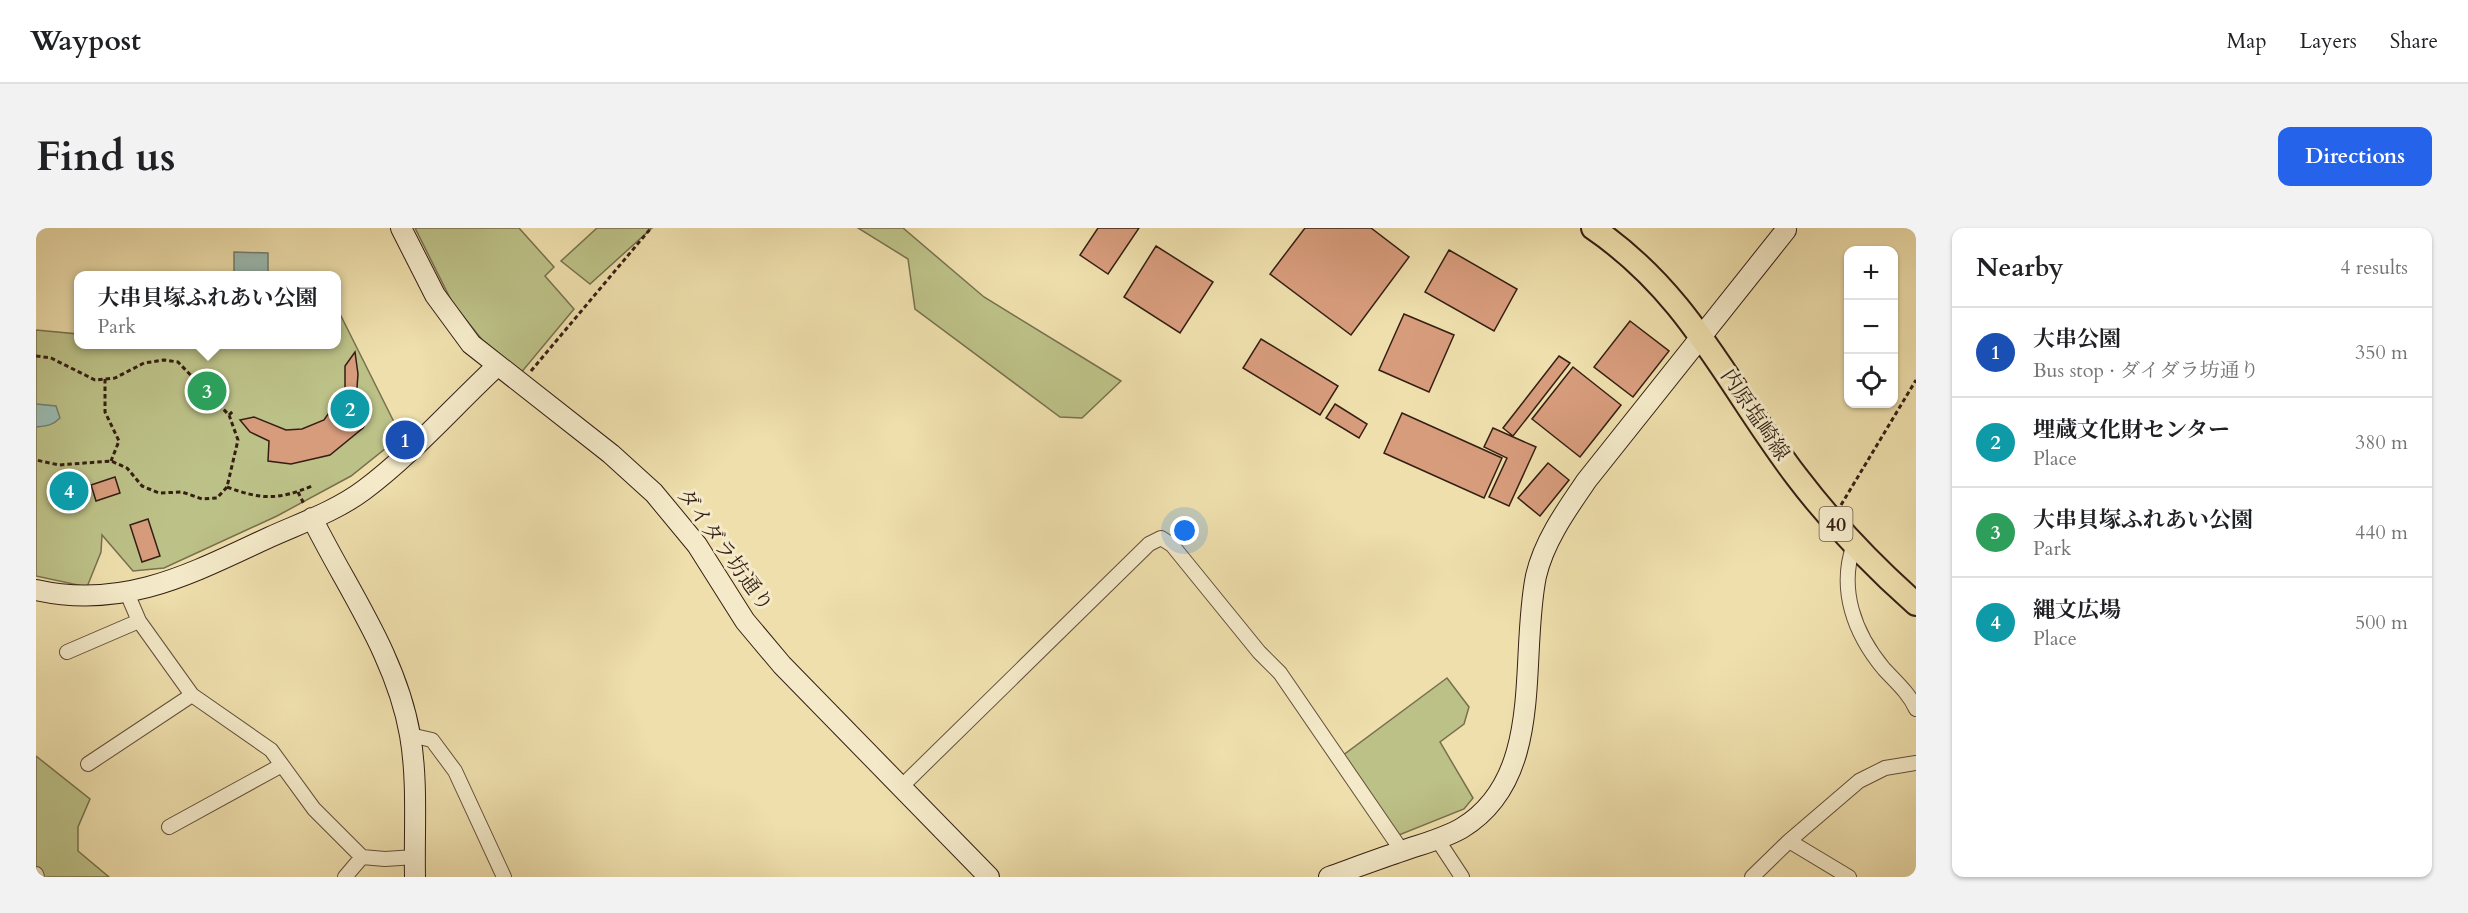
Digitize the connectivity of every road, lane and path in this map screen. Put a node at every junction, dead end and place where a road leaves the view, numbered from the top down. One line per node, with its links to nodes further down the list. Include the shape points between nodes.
1 (400, 228): 7 (street, ダイダラ坊通り, via 446,312 471,344)
2 (651, 228): 10 (path)
3 (1593, 228): 5 (main road, 内原塩崎線 / 40, via 1666,290)
4 (1787, 229): 5 (street)
5 (1702, 336): 18 (main road, 内原塩崎線 / 40, via 1797,477); 33 (street, via 1560,519 1536,574 1515,763 1494,799 1478,816)
6 (36, 356): 8 (path, via 51,358 94,380)
7 (497, 366): 10 (street, ダイダラ坊通り); 17 (street, via 375,482)
8 (105, 379): 12 (path, via 144,363 178,363); 14 (path, via 105,412 118,441)
9 (1916, 380): 18 (path)
10 (520, 384): 31 (street, ダイダラ坊通り, via 611,454 654,493 697,545 760,639)
11 (234, 410): 12 (path)
12 (229, 415): 16 (path, via 238,440)
13 (36, 460): 14 (path, via 59,465)
14 (111, 461): 16 (path, via 126,468 141,486 159,493 218,498)
15 (312, 486): 16 (path, via 263,499)
16 (228, 488)
17 (312, 518): 21 (street, via 174,581); 27 (street, via 390,667)
18 (1832, 519): 19 (main road, 内原塩崎線 / 40)
19 (1854, 544): 22 (main road, 内原塩崎線 / 40); 26 (street, via 1847,564 1850,607 1856,625 1865,643)
20 (36, 590): 21 (street, via 74,596)
21 (127, 593): 23 (street)
22 (1916, 604)
23 (139, 621): 24 (street); 25 (street)
24 (67, 652)
25 (192, 695): 29 (street); 30 (street, via 252,735)
26 (1916, 709)
27 (410, 735): 37 (street); 40 (street, via 432,740 455,771)
28 (1916, 763): 34 (street, via 1885,768 1859,781)
29 (88, 764)
30 (282, 765): 32 (street); 36 (street, via 314,809)
31 (901, 787): 35 (street, via 1149,544 1161,538 1172,545 1280,673); 41 (street, ダイダラ坊通り)
32 (169, 827)
33 (1437, 839): 35 (street); 43 (street)
34 (1789, 841): 44 (street); 45 (street)
35 (1402, 851): 42 (street)
36 (362, 857): 37 (street); 38 (street)
37 (415, 857): 39 (street)
38 (345, 877)
39 (415, 877)
40 (504, 877)
41 (989, 877)
42 (1329, 877)
43 (1462, 877)
44 (1752, 877)
45 (1849, 877)

